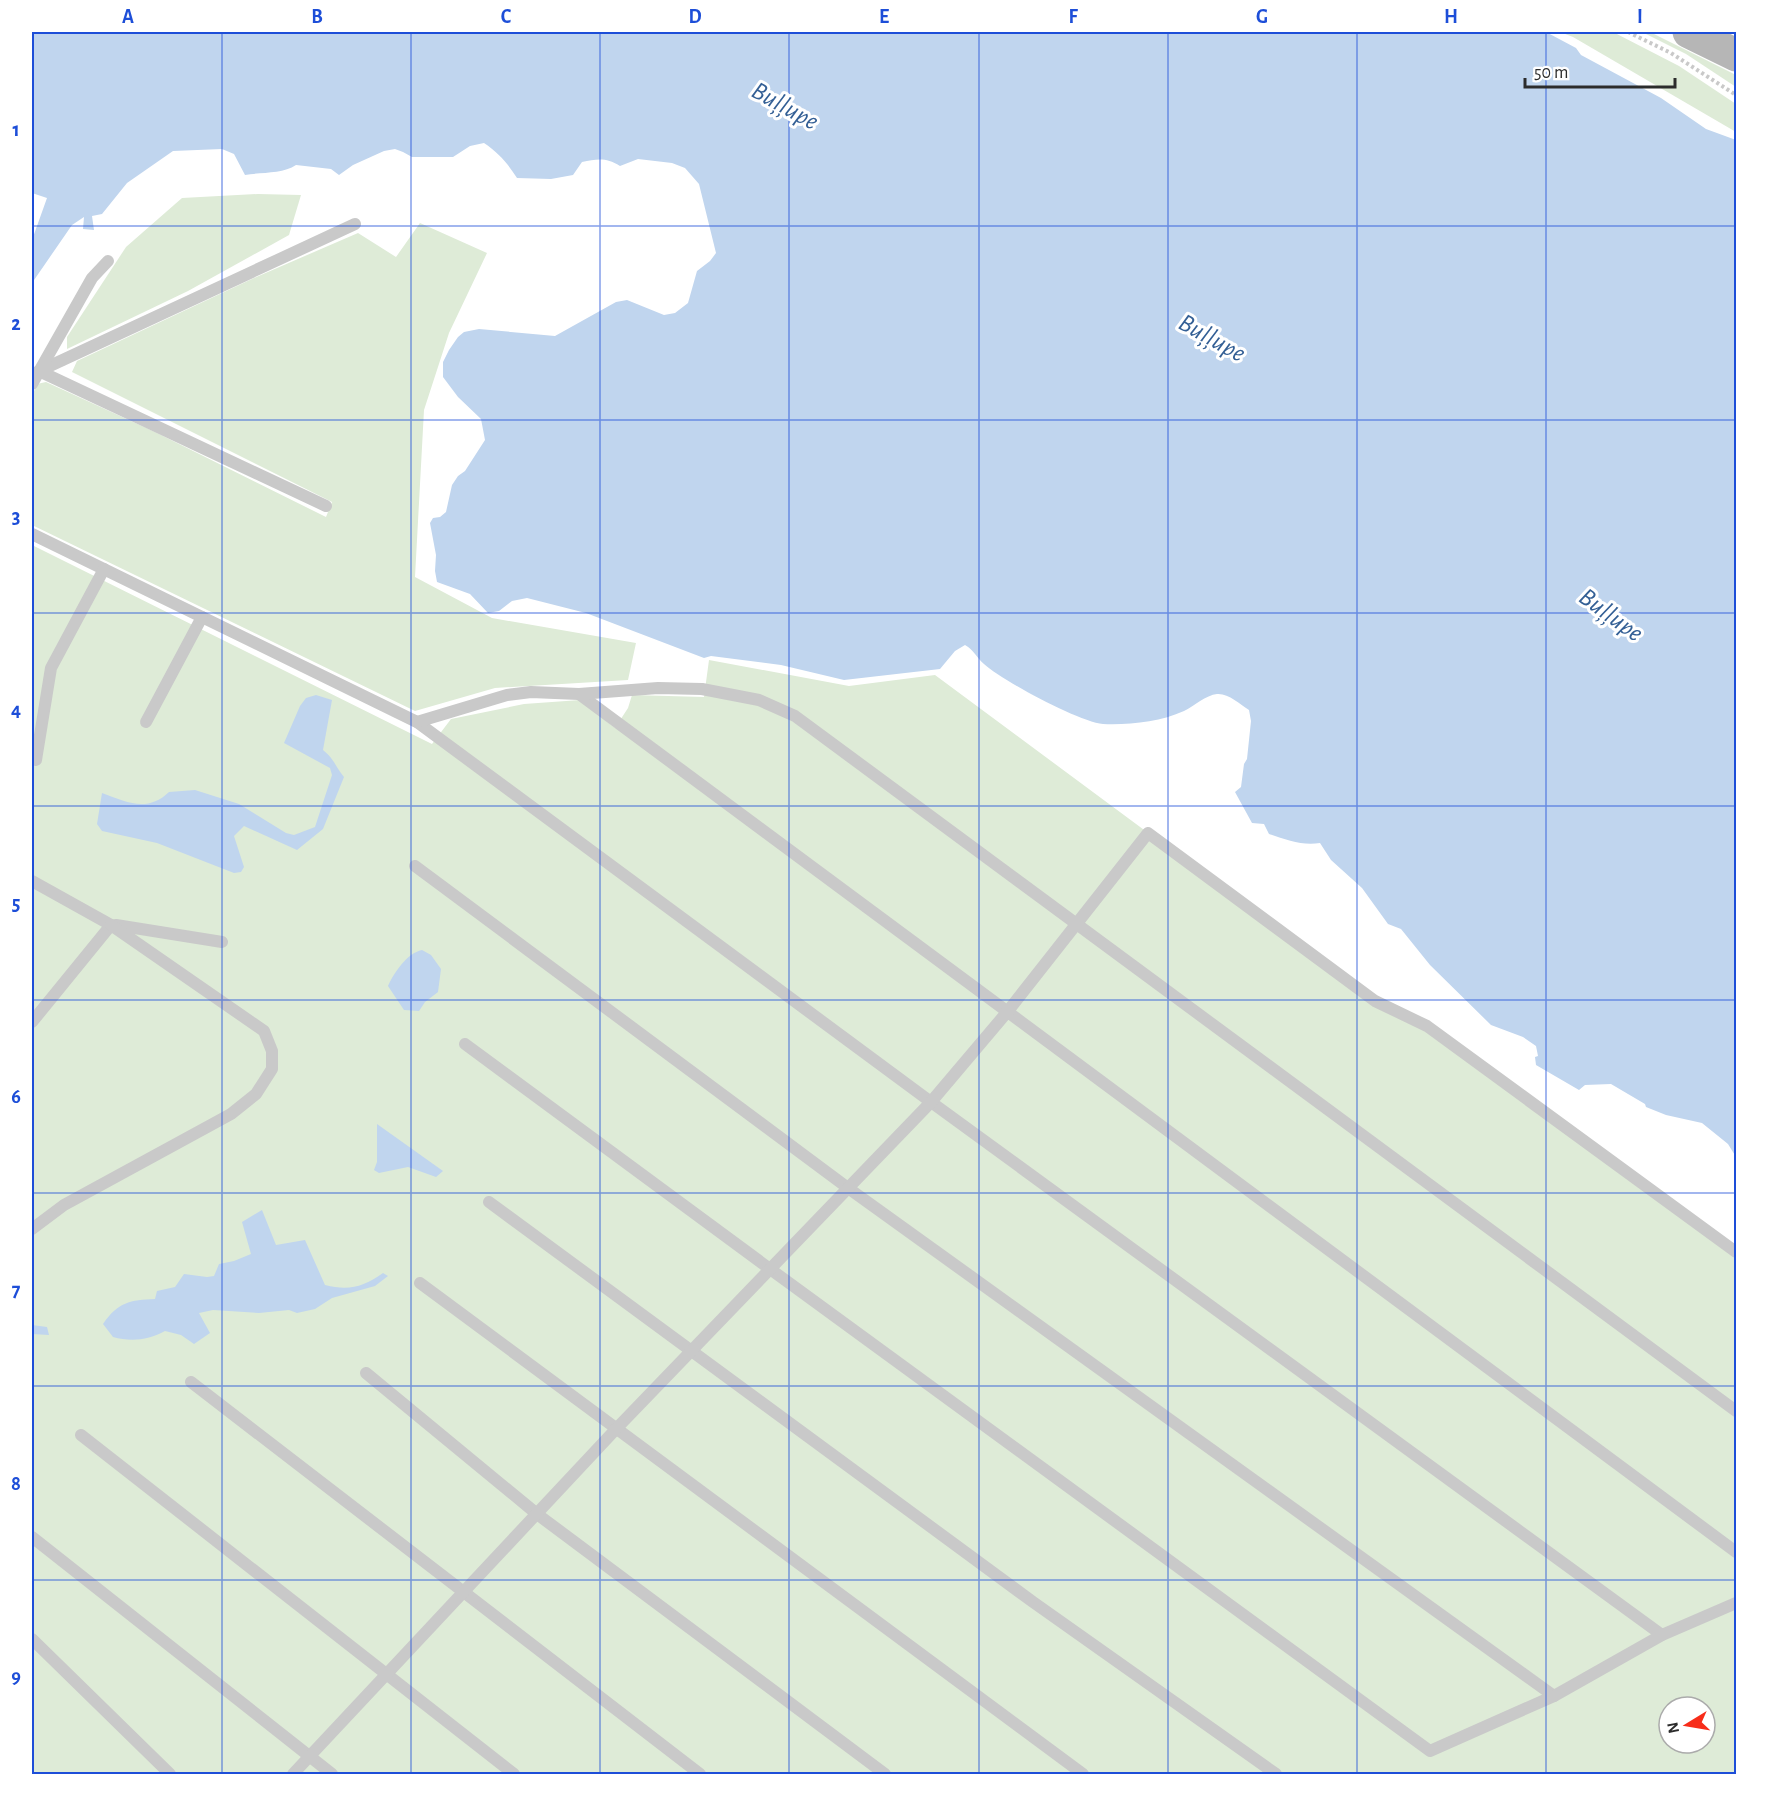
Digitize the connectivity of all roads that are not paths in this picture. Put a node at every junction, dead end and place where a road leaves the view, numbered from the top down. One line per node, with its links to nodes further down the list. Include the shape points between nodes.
1 (1689, 32): 2 (main road)
2 (1737, 55)
3 (355, 224): 5 (lane)
4 (108, 261): 5 (lane, via 92,278)
5 (39, 371): 6 (lane); 7 (lane)
6 (32, 384)
7 (326, 506)
8 (32, 534): 9 (lane)
9 (104, 569): 10 (lane); 14 (lane, via 51,668)
10 (202, 617): 12 (lane); 13 (lane)
11 (579, 694): 13 (lane, via 507,695); 17 (lane, via 702,689 759,700 795,716); 20 (lane)
12 (146, 722)
13 (417, 722): 23 (lane)
14 (36, 760)
15 (415, 866): 24 (lane)
16 (32, 881): 18 (lane)
17 (1077, 923): 20 (lane); 27 (lane, via 1149,834 1375,1001 1427,1026); 33 (lane)
18 (111, 924): 19 (lane); 21 (lane); 26 (lane, via 264,1031 272,1051 272,1069 256,1094 231,1114 64,1205)
19 (222, 942)
20 (1008, 1011): 23 (lane); 38 (lane)
21 (32, 1022)
22 (465, 1044): 28 (lane)
23 (931, 1102): 24 (lane); 41 (lane)
24 (848, 1188): 28 (lane); 44 (lane)
25 (489, 1202): 30 (lane)
26 (32, 1229)
27 (1737, 1252)
28 (770, 1269): 30 (lane); 44 (lane, via 1430,1751)
29 (420, 1283): 34 (lane)
30 (691, 1351): 34 (lane); 53 (lane, via 1033,1602)
31 (366, 1373): 36 (lane)
32 (191, 1382): 39 (lane)
33 (1737, 1412)
34 (616, 1429): 36 (lane); 52 (lane)
35 (81, 1435): 43 (lane)
36 (537, 1514): 39 (lane); 51 (lane)
37 (32, 1537): 45 (lane)
38 (1737, 1552)
39 (463, 1592): 43 (lane); 50 (lane)
40 (1737, 1603): 41 (lane)
41 (1662, 1635): 44 (lane)
42 (32, 1639): 46 (lane)
43 (386, 1674): 45 (lane); 49 (lane)
44 (1554, 1696)
45 (309, 1757): 47 (lane); 48 (lane)
46 (170, 1774)
47 (293, 1774)
48 (332, 1774)
49 (514, 1774)
50 (700, 1774)
51 (885, 1774)
52 (1083, 1774)
53 (1276, 1774)

